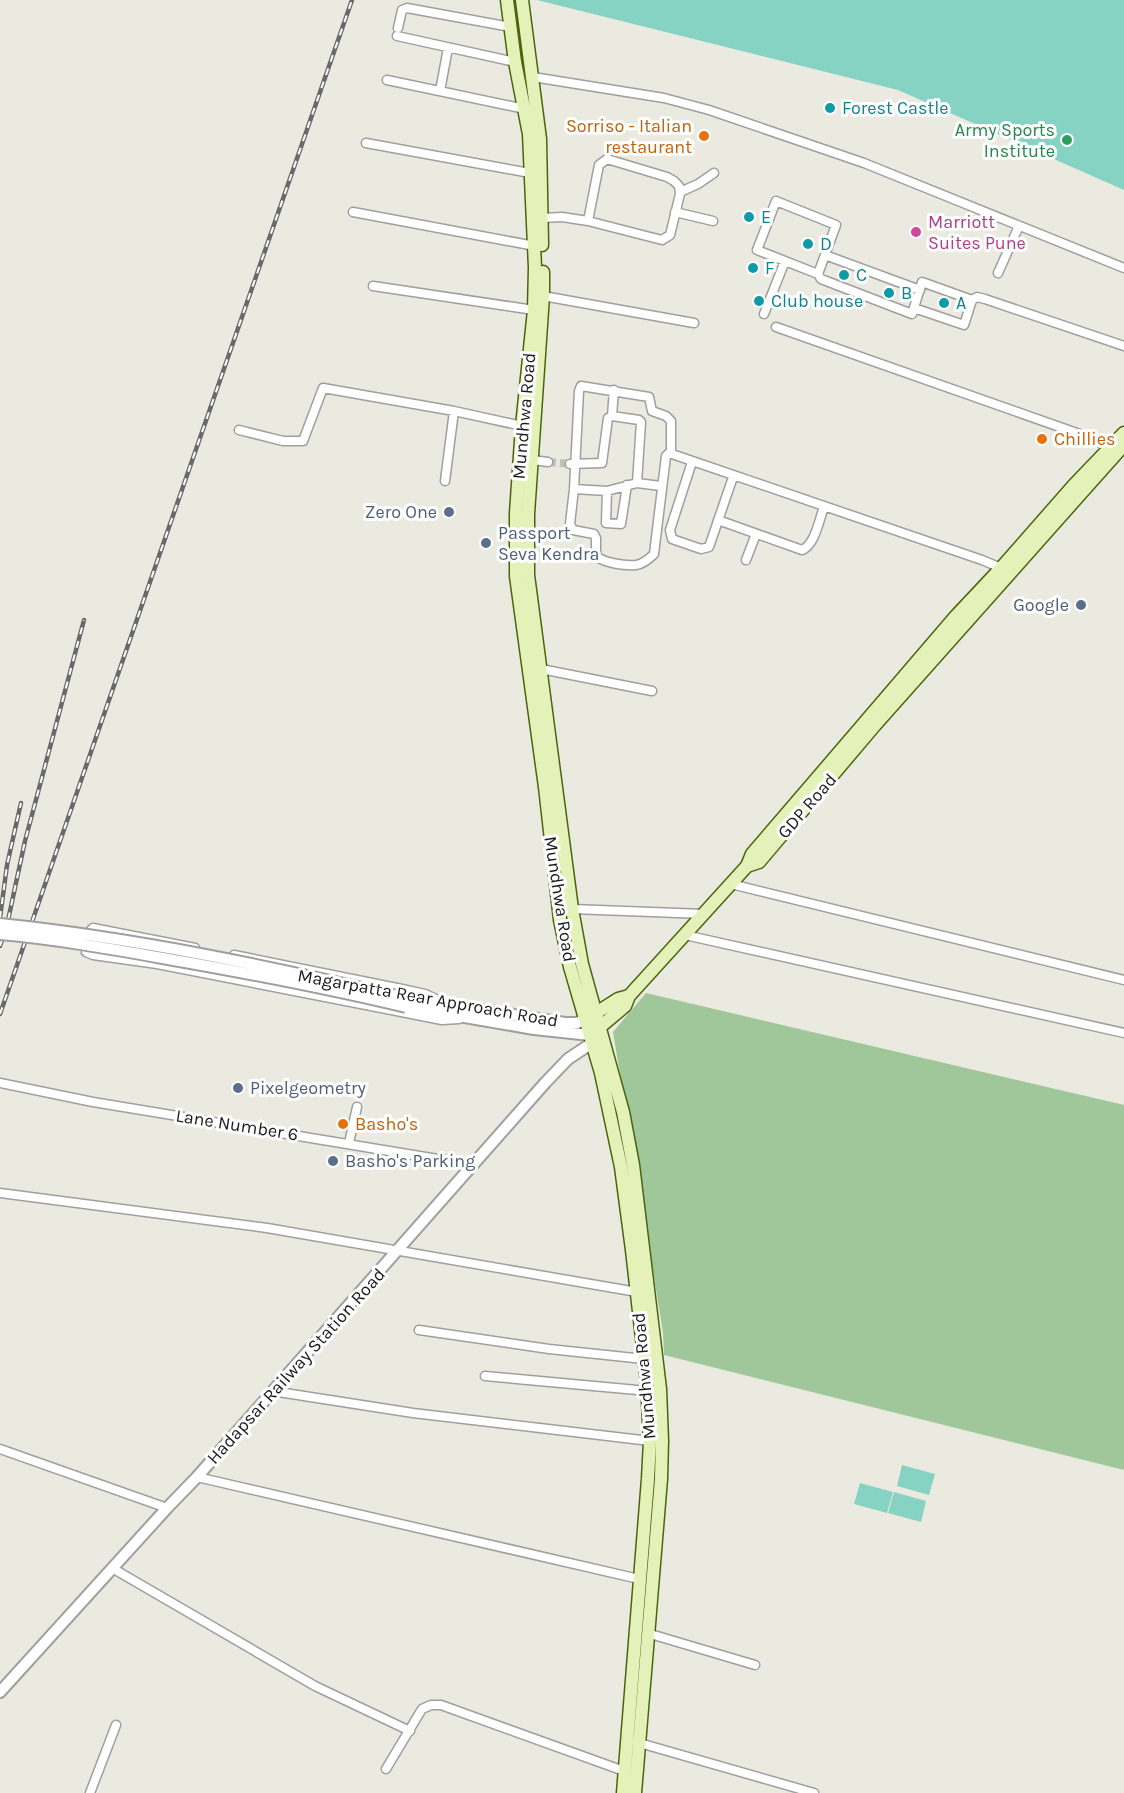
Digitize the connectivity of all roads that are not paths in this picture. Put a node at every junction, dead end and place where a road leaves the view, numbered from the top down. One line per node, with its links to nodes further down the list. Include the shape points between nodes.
1 (508, 0): 4 (main road)
2 (515, 0): 4 (main road)
3 (522, 0): 6 (main road, Mundhwa Road)
4 (514, 23): 5 (street, via 404,8 398,32); 6 (main road); 7 (main road, Mundhwa Road, via 520,64)
5 (448, 48): 7 (street); 10 (street)
6 (530, 60): 8 (main road, Mundhwa Road)
7 (516, 67): 11 (main road, Mundhwa Road)
8 (533, 77): 18 (main road, Mundhwa Road, via 540,139); 21 (street, via 664,98 710,110 864,163)
9 (387, 80): 10 (street)
10 (440, 91): 11 (street)
11 (525, 110): 13 (main road, Mundhwa Road)
12 (366, 143): 13 (street)
13 (530, 173): 22 (main road, Mundhwa Road)
14 (714, 173): 15 (street)
15 (680, 192): 17 (street); 19 (street, via 667,177 607,159 599,165)
16 (352, 212): 22 (street)
17 (675, 212): 19 (street, via 670,235 662,240); 20 (street)
18 (542, 219): 19 (street); 30 (main road, Mundhwa Road)
19 (588, 220)
20 (713, 221)
21 (1019, 226): 25 (street); 26 (street)
22 (535, 246): 33 (main road, Mundhwa Road)
23 (825, 255): 24 (street, via 836,225 776,201 757,250); 27 (street); 29 (street)
24 (785, 261): 27 (street); 34 (street)
25 (1124, 268)
26 (998, 273)
27 (818, 274): 32 (street, via 821,279 912,314)
28 (373, 286): 33 (street)
29 (920, 290): 31 (street, via 922,282); 32 (street)
30 (543, 296): 35 (street); 41 (main road, Mundhwa Road)
31 (972, 300): 32 (street, via 964,325); 37 (street, via 985,299)
32 (914, 308)
33 (534, 309): 41 (main road, Mundhwa Road)
34 (764, 314)
35 (694, 323)
36 (776, 327): 45 (street)
37 (1124, 346)
38 (614, 390): 40 (street); 46 (street, via 649,397 652,411 671,420); 50 (street, via 581,386)
39 (454, 411): 41 (street); 42 (street, via 323,388 303,441 276,440); 52 (street)
40 (612, 416): 50 (street, via 607,421 602,463); 53 (street, via 640,422)
41 (528, 427): 47 (main road, Mundhwa Road); 63 (main road, Mundhwa Road, via 516,513)
42 (239, 430)
43 (1124, 433): 45 (main road)
44 (1124, 445): 62 (main road, GDP Road)
45 (1111, 448): 62 (main road, via 1074,485)
46 (671, 454): 49 (street); 55 (street, via 666,456)
47 (532, 460): 48 (street); 63 (main road, Mundhwa Road)
48 (548, 462)
49 (692, 462): 51 (street); 59 (street, via 670,535 672,539 706,549)
50 (572, 464): 56 (street)
51 (733, 477): 58 (street); 59 (street)
52 (445, 481)
53 (637, 483): 54 (street); 55 (street)
54 (627, 485): 57 (street); 57 (street, via 621,524 606,523)
55 (661, 486): 56 (street, via 655,549 648,560 637,565 601,560 596,556 594,534 573,530 570,524)
56 (574, 489): 57 (street)
57 (608, 491)
58 (824, 507): 60 (street, via 806,549); 62 (street)
59 (718, 520): 60 (street)
60 (756, 534): 61 (street)
61 (746, 560)
62 (1006, 570): 67 (main road, GDP Road, via 759,862 747,866)
63 (522, 576): 64 (main road, Mundhwa Road); 66 (main road, Mundhwa Road, via 545,787)
64 (541, 669): 65 (street); 66 (main road, Mundhwa Road)
65 (652, 691)
66 (555, 833): 68 (main road, Mundhwa Road); 77 (main road, Mundhwa Road, via 560,920 570,967)
67 (731, 884): 69 (main road, GDP Road); 73 (street)
68 (572, 909): 69 (street); 77 (main road, Mundhwa Road)
69 (704, 914): 72 (main road, GDP Road)
70 (0, 924): 75 (street, Magarpatta Rear Approach Road, bridge, via 130,942 317,977)
71 (0, 934): 75 (street, Magarpatta Rear Approach Road, bridge, via 61,940)
72 (685, 935): 74 (main road, GDP Road); 79 (street)
73 (1124, 980)
74 (629, 996): 77 (main road, Magarpatta Rear Approach Road); 80 (main road, via 625,1006)
75 (406, 1002): 76 (street, Magarpatta Rear Approach Road); 78 (street, Magarpatta Rear Approach Road)
76 (446, 1004): 77 (street, Magarpatta Rear Approach Road, via 565,1023 577,1023); 78 (street, via 402,989 96,928 91,930 86,952 442,1020)
77 (591, 1016): 80 (main road, Mundhwa Road)
78 (468, 1017): 80 (street, Magarpatta Rear Approach Road)
79 (1124, 1033)
80 (594, 1035): 84 (street, Hadapsar Railway Station Road, via 544,1083); 87 (main road, Mundhwa Road, via 617,1146); 91 (main road, Mundhwa Road, via 623,1112 633,1165)
81 (0, 1083): 83 (street, Lane Number 6, via 93,1102)
82 (357, 1107): 83 (street)
83 (350, 1143): 84 (street, Lane Number 6)
84 (474, 1165): 86 (street, Hadapsar Railway Station Road)
85 (0, 1193): 86 (street, via 267,1228)
86 (399, 1251): 87 (street); 92 (street, Hadapsar Railway Station Road)
87 (637, 1292): 89 (main road, Mundhwa Road)
88 (419, 1330): 89 (street)
89 (644, 1359): 91 (main road, Mundhwa Road)
90 (485, 1376): 91 (street)
91 (651, 1384): 93 (main road, Mundhwa Road); 99 (main road, Mundhwa Road, via 662,1441)
92 (272, 1391): 93 (street, via 413,1413); 95 (street, Hadapsar Railway Station Road)
93 (650, 1441): 98 (main road, Mundhwa Road)
94 (0, 1449): 96 (street)
95 (197, 1477): 96 (street, Hadapsar Railway Station Road); 98 (street)
96 (167, 1508): 97 (street, Hadapsar Railway Station Road)
97 (112, 1568): 101 (street, Hadapsar Railway Station Road); 103 (street, via 315,1686)
98 (639, 1579): 104 (main road, Mundhwa Road)
99 (647, 1633): 100 (street); 104 (main road, Mundhwa Road)
100 (756, 1665)
101 (0, 1692)
102 (116, 1725): 107 (street)
103 (410, 1731): 105 (street); 106 (street, via 422,1709 441,1705)
104 (633, 1742): 106 (main road, Mundhwa Road); 109 (main road, Mundhwa Road); 110 (street)
105 (386, 1769)
106 (624, 1770): 108 (main road, Mundhwa Road)
107 (90, 1793)
108 (623, 1793)
109 (635, 1793)
110 (814, 1793)

